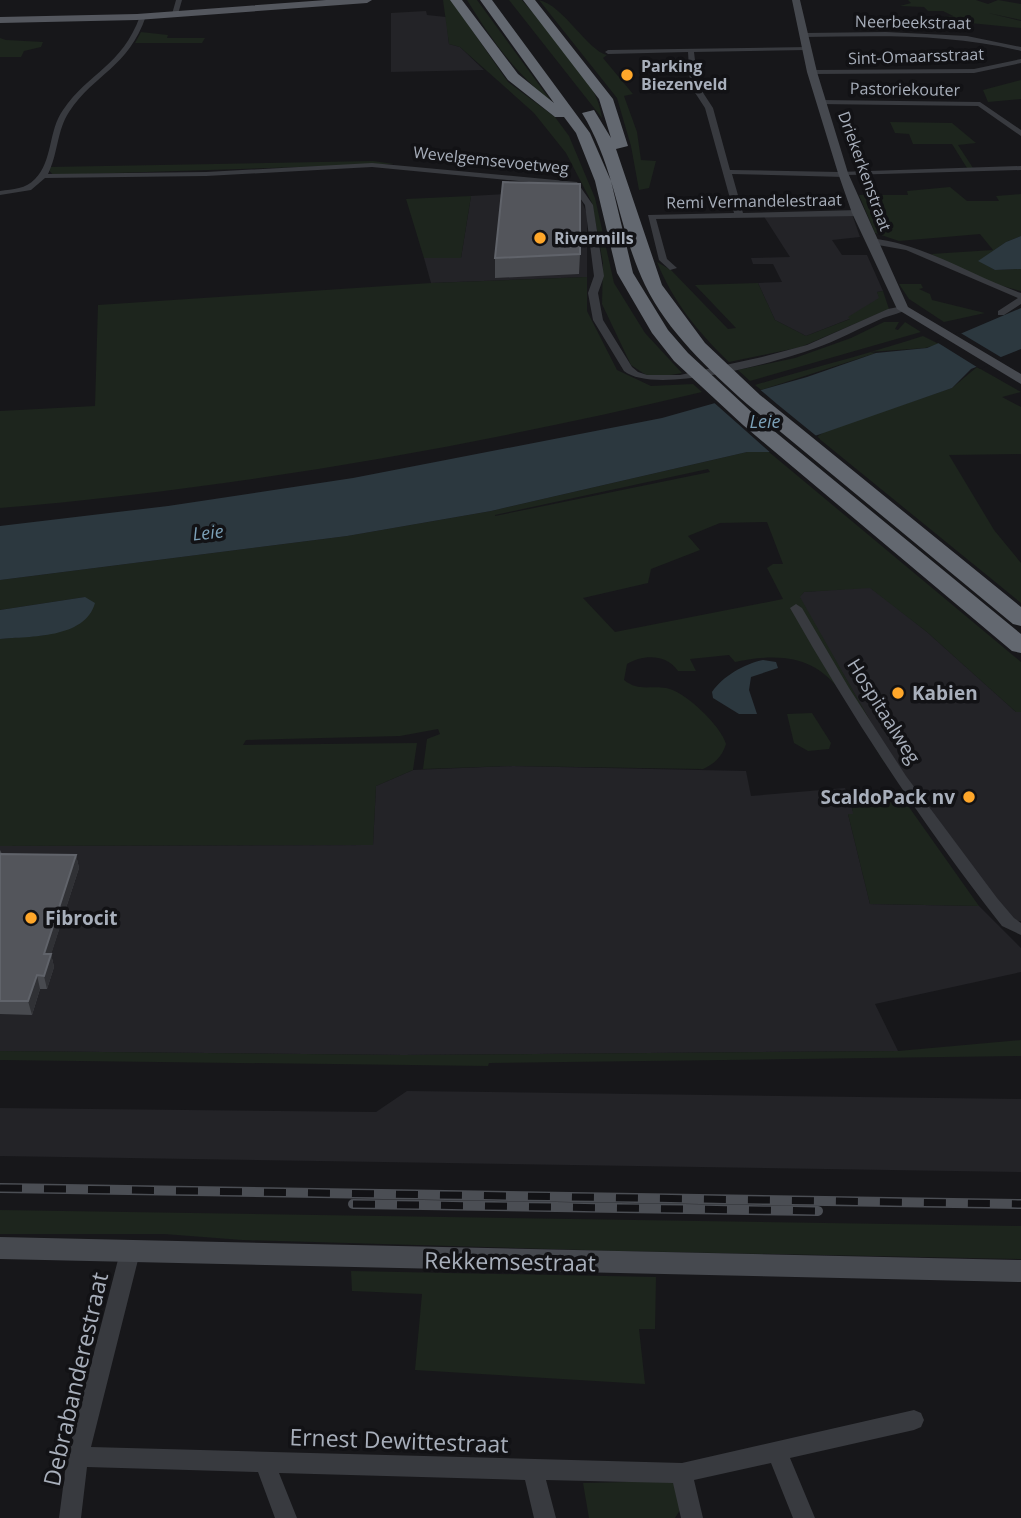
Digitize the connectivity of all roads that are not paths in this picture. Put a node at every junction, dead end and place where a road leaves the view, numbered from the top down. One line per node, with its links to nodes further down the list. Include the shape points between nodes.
1 (179, 0): 8 (street)
2 (367, 0): 8 (main road)
3 (459, 0): 23 (highway, via 513,78)
4 (486, 0): 23 (highway)
5 (502, 0): 12 (highway)
6 (529, 0): 25 (highway, via 606,99 620,141 621,150)
7 (796, 0): 11 (street, Driekerkenstraat)
8 (175, 14): 9 (main road)
9 (141, 17): 10 (main road); 29 (street, via 123,57 64,114)
10 (0, 20)
11 (804, 36): 13 (street, Driekerkenstraat); 14 (street, Neerbeekstraat, via 949,35)
12 (537, 45)
13 (806, 47): 15 (street); 18 (street, Driekerkenstraat)
14 (1021, 49)
15 (691, 51): 16 (street); 27 (street, via 694,85 709,108)
16 (608, 52)
17 (1021, 61): 18 (street, Sint-Omaarsstraat, via 969,71)
18 (812, 72): 20 (street, Driekerkenstraat)
19 (580, 100): 25 (highway)
20 (821, 102): 22 (street, Pastoriekouter, via 974,103); 28 (street, Driekerkenstraat)
21 (1021, 119): 22 (street)
22 (1003, 120): 24 (street, Pastoriekouter)
23 (583, 133): 41 (highway, via 603,181 625,273 681,357 750,421)
24 (1021, 134)
25 (614, 154): 40 (highway, via 643,261 657,292 703,352)
26 (1021, 168): 28 (street)
27 (728, 172): 28 (street); 32 (street)
28 (844, 174): 31 (street, Driekerkenstraat)
29 (42, 176): 30 (street, via 26,189); 36 (street, Wevelgemsevoetweg, via 386,166 574,184 589,205 599,276 593,293 598,320 628,369 646,379 680,378 794,352)
30 (0, 193)
31 (858, 213): 32 (street, Remi Vermandelestraat); 33 (street, Driekerkenstraat)
32 (739, 214): 34 (street, Remi Vermandelestraat, via 651,217 663,260)
33 (870, 241): 35 (street, via 899,244); 36 (street, Driekerkenstraat)
34 (673, 268)
35 (1021, 298): 37 (street)
36 (903, 309): 38 (street)
37 (1001, 313)
38 (1020, 380)
39 (796, 608): 42 (street, Hospitaalweg, via 901,779 992,902)
40 (1021, 619)
41 (1021, 646)
42 (1021, 930)
43 (0, 1248): 44 (street, Rekkemsestraat)
44 (130, 1252): 45 (street, Rekkemsestraat); 48 (street, Debrabanderestraat)
45 (1021, 1271)
46 (914, 1420): 47 (street, Ernest Dewittestraat)
47 (777, 1451): 51 (street, Ernest Dewittestraat); 56 (street)
48 (78, 1457): 49 (street, Ernest Dewittestraat); 52 (street, Debrabanderestraat)
49 (265, 1463): 50 (street, Ernest Dewittestraat); 53 (street, Ernest Dewittestraat)
50 (533, 1470): 51 (street, Ernest Dewittestraat); 54 (street, Ernest Dewittestraat)
51 (682, 1473): 55 (street)
52 (70, 1518)
53 (286, 1518)
54 (545, 1518)
55 (692, 1518)
56 (804, 1518)

